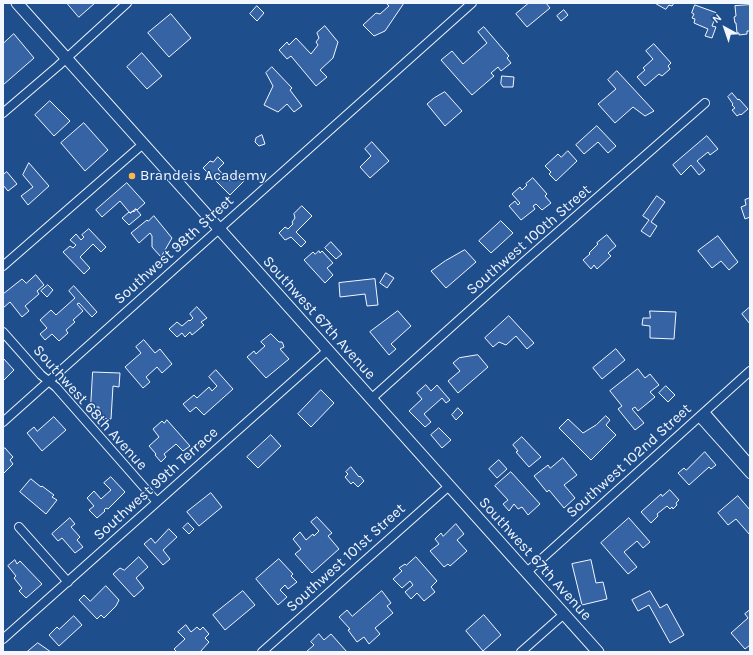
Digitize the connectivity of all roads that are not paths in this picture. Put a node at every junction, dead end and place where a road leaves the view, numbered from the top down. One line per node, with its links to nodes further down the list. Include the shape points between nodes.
1 (17, 3): 4 (main road, Southwest 67th Avenue)
2 (127, 3): 4 (street)
3 (472, 3): 8 (street, Southwest 98th Street)
4 (66, 57): 6 (street); 7 (main road, Southwest 67th Avenue)
5 (705, 103): 14 (street, Southwest 100th Street)
6 (3, 113)
7 (143, 144): 8 (main road, Southwest 67th Avenue); 9 (street)
8 (219, 229): 11 (main road, Southwest 67th Avenue); 13 (street, Southwest 98th Street)
9 (3, 266)
10 (3, 332): 13 (street, Southwest 68th Avenue)
11 (328, 350): 14 (main road, Southwest 67th Avenue); 20 (street, Southwest 99th Terrace)
12 (750, 371): 15 (street, Southwest 102nd Street)
13 (48, 382): 16 (street, Southwest 98th Street); 20 (street, Southwest 68th Avenue)
14 (371, 399): 19 (main road, Southwest 67th Avenue)
15 (702, 415): 17 (street); 18 (street); 22 (street, Southwest 102nd Street)
16 (3, 422)
17 (750, 464)
18 (750, 474)
19 (449, 486): 22 (main road, Southwest 67th Avenue); 26 (street, Southwest 101st Street)
20 (157, 502): 23 (street, Southwest 99th Terrace)
21 (18, 527): 23 (street)
22 (527, 572): 24 (main road, Southwest 67th Avenue)
23 (68, 582): 25 (street, Southwest 99th Terrace)
24 (564, 614): 27 (street); 28 (main road, Southwest 67th Avenue)
25 (3, 639)
26 (262, 652)
27 (521, 652)
28 (598, 652)

